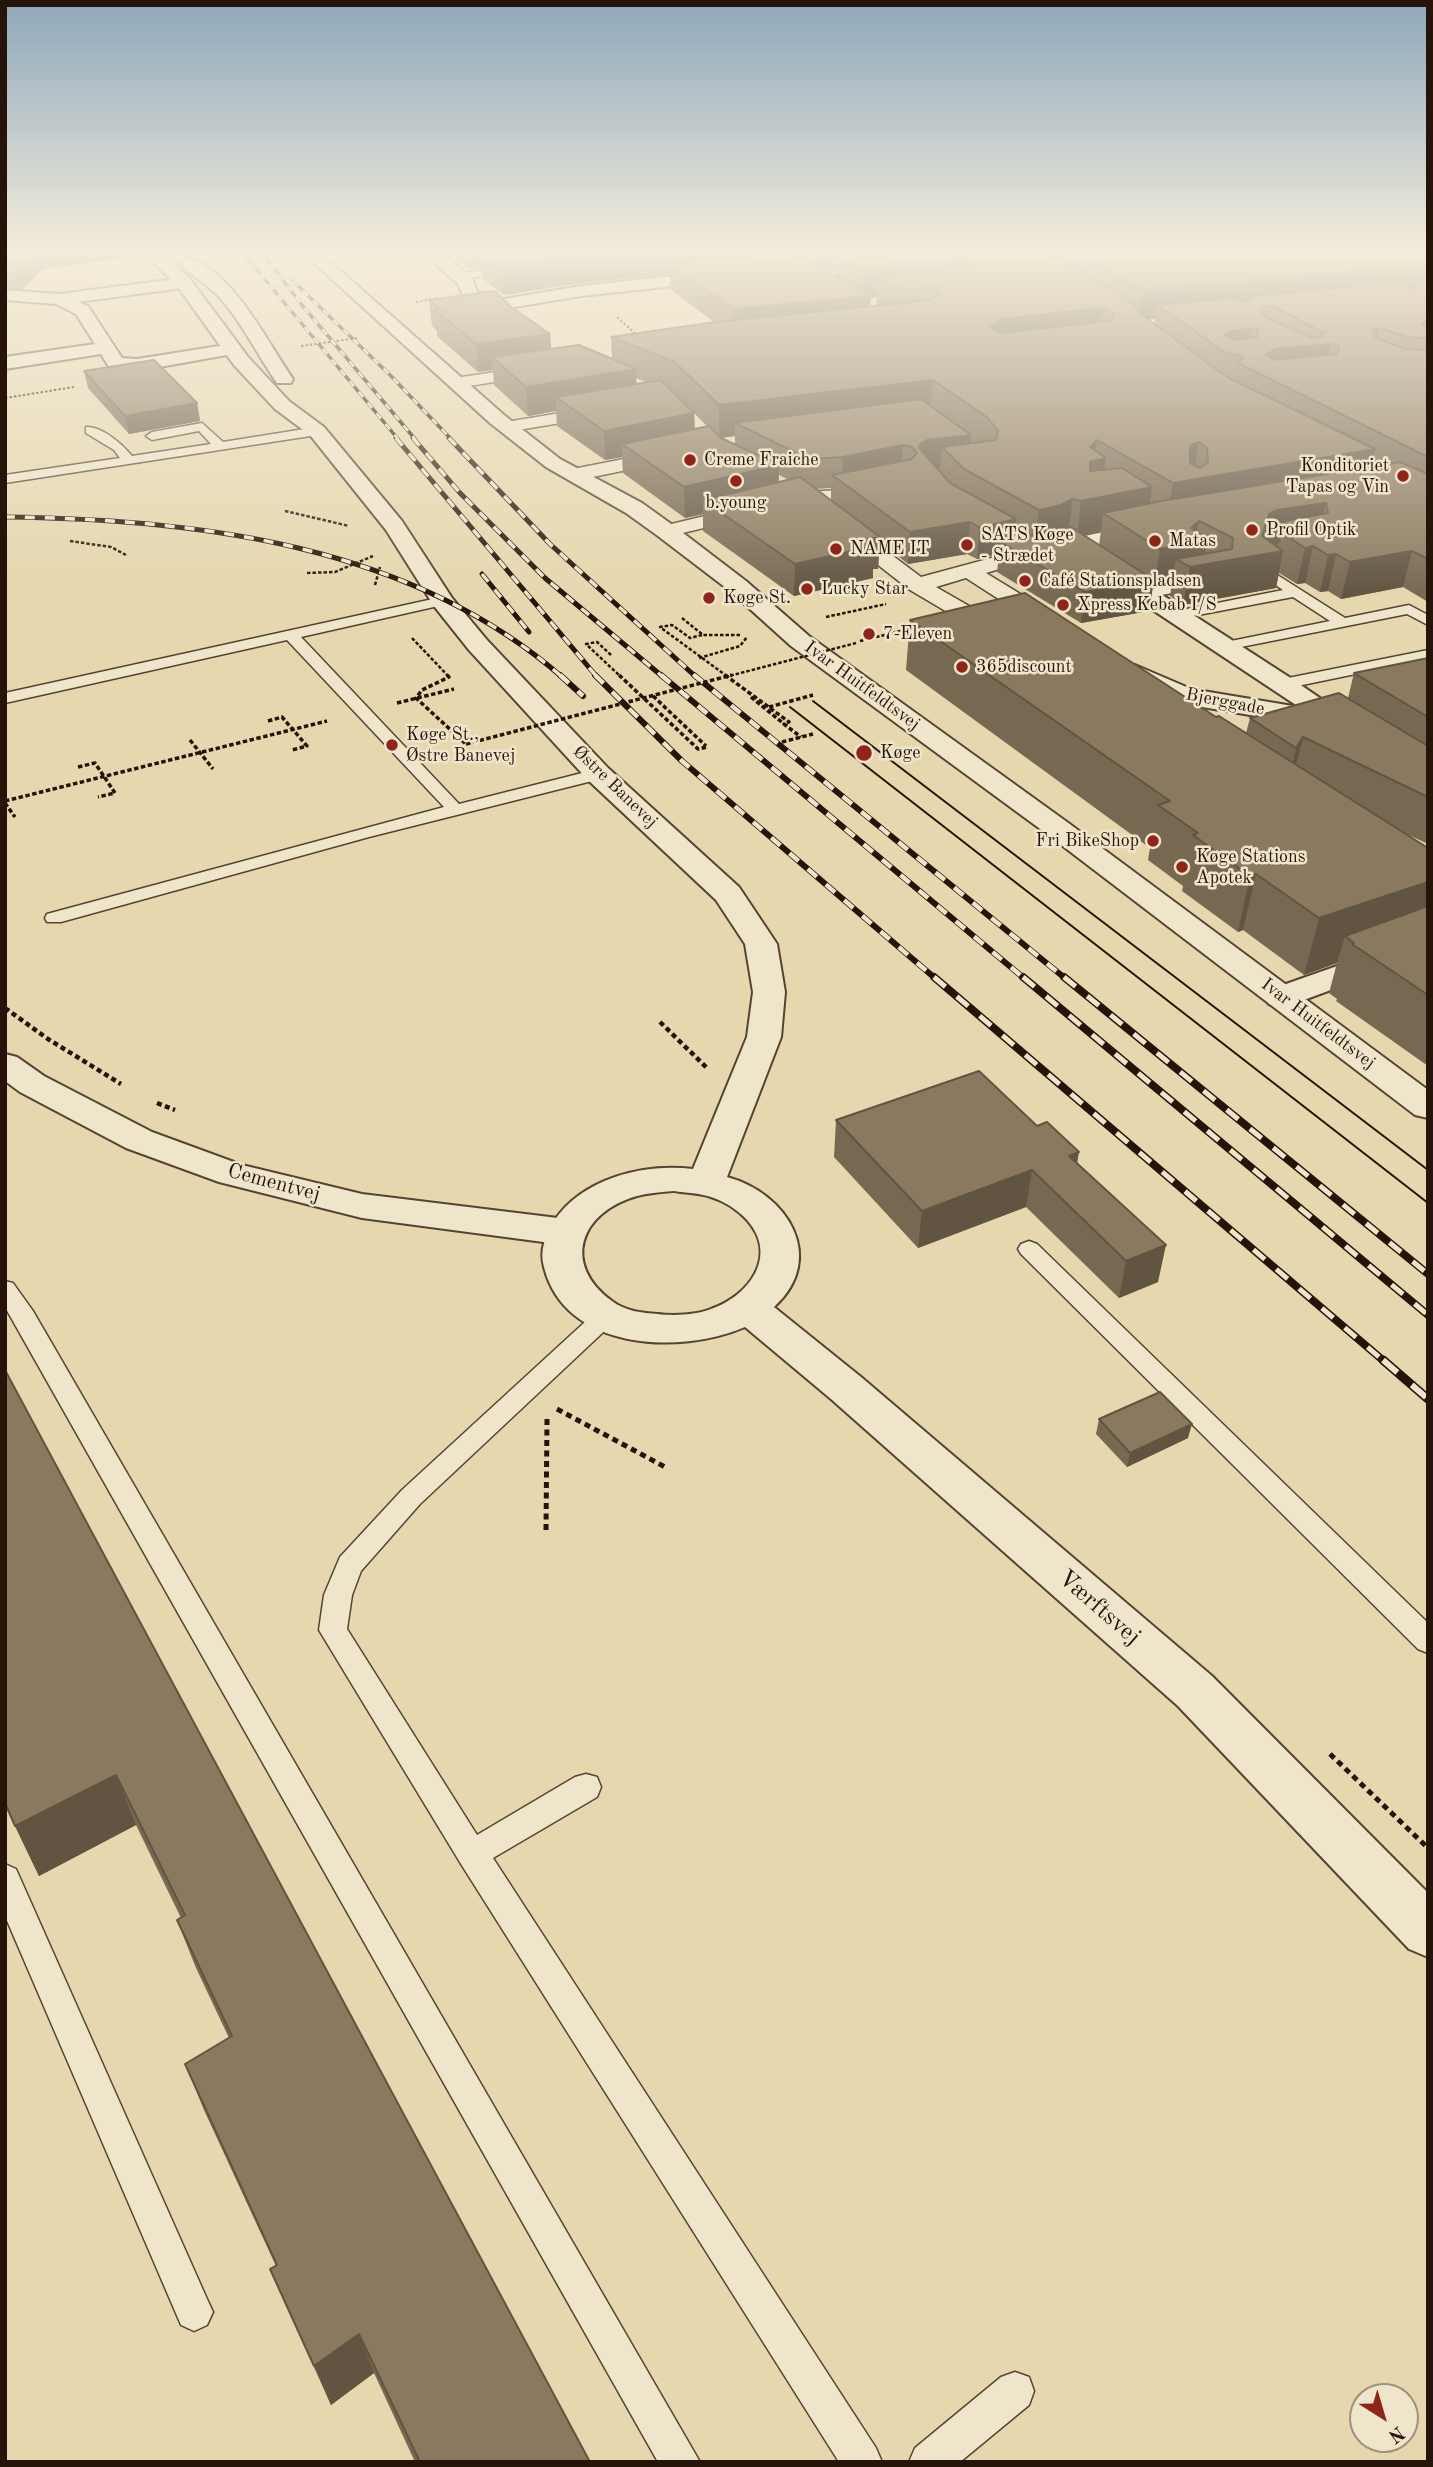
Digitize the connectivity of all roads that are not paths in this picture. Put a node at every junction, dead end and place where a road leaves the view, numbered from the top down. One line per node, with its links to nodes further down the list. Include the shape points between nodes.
1 (249, 367): 9 (street, Østre Banevej, via 282,405)
2 (274, 367): 9 (street, Østre Banevej, via 309,412)
3 (437, 367): 5 (street, Ivar Huitfeldtsvej)
4 (558, 368): 5 (street)
5 (455, 383): 7 (street, Ivar Huitfeldtsvej)
6 (616, 409): 7 (street)
7 (506, 426): 14 (street, Ivar Huitfeldtsvej)
8 (90, 430): 13 (lane, via 118,447)
9 (317, 430): 11 (lane); 30 (street, Østre Banevej, via 394,526)
10 (152, 436): 11 (lane, via 202,427)
11 (219, 445): 13 (lane)
12 (688, 452): 14 (street)
13 (129, 460): 15 (lane)
14 (573, 475): 20 (street, Ivar Huitfeldtsvej)
15 (5, 479)
16 (902, 482): 18 (street, via 842,496)
17 (779, 485): 18 (street)
18 (804, 498): 20 (street); 27 (street)
19 (1166, 525): 22 (street)
20 (666, 531): 50 (street, Ivar Huitfeldtsvej, via 800,641)
21 (1009, 540): 24 (lane)
22 (1069, 544): 24 (street); 29 (street, Bjerggade)
23 (1280, 550): 28 (lane, via 1270,552 1264,572)
24 (1032, 553): 25 (street)
25 (974, 568): 27 (street); 31 (street)
26 (1211, 574): 29 (lane)
27 (925, 590): 31 (street, via 987,625)
28 (1296, 592): 32 (lane); 34 (lane)
29 (1145, 594): 32 (street, Bjerggade)
30 (442, 601): 35 (lane); 45 (street, Østre Banevej)
31 (1033, 611): 36 (street)
32 (1177, 615): 37 (street, Bjerggade)
33 (1428, 621): 34 (lane, via 1409,609)
34 (1343, 622): 37 (lane)
35 (290, 634): 42 (lane); 47 (lane)
36 (1073, 636)
37 (1226, 646): 40 (street, Bjerggade)
38 (1428, 654): 40 (lane)
39 (1120, 665): 41 (street, Bjerggade)
40 (1283, 684): 43 (street, Bjerggade)
41 (1184, 696): 43 (street, Bjerggade); 44 (street)
42 (5, 698)
43 (1332, 711): 46 (street, Bjerggade)
44 (1157, 719)
45 (598, 774): 47 (lane); 53 (street, Østre Banevej, via 728,894 761,944 769,992 764,1037)
46 (1428, 779)
47 (455, 809): 48 (lane)
48 (54, 918)
49 (1428, 943): 50 (street)
50 (1281, 997): 52 (street, Ivar Huitfeldtsvej)
51 (5, 1064): 54 (street, Cementvej, via 32,1084 139,1140 232,1174 362,1206)
52 (1428, 1107)
53 (706, 1183): 54 (street, via 674,1179 611,1192 584,1210); 57 (street, via 739,1194 764,1212 779,1235 782,1261 771,1286)
54 (566, 1232): 58 (street, via 560,1255 565,1278 581,1300)
55 (1029, 1249): 59 (lane)
56 (5, 1289): 66 (lane)
57 (748, 1308): 58 (street, via 716,1323 679,1329 640,1327); 63 (street, Værftsvej, via 1195,1691)
58 (606, 1316): 61 (lane, via 537,1397 411,1497 350,1565 338,1595 333,1630)
59 (1428, 1641)
60 (586, 1787): 61 (lane)
61 (472, 1854): 67 (lane)
62 (5, 1879): 64 (lane)
63 (1428, 1931)
64 (194, 2312)
65 (1015, 2391): 68 (lane)
66 (680, 2462)
67 (862, 2462)
68 (929, 2462)

